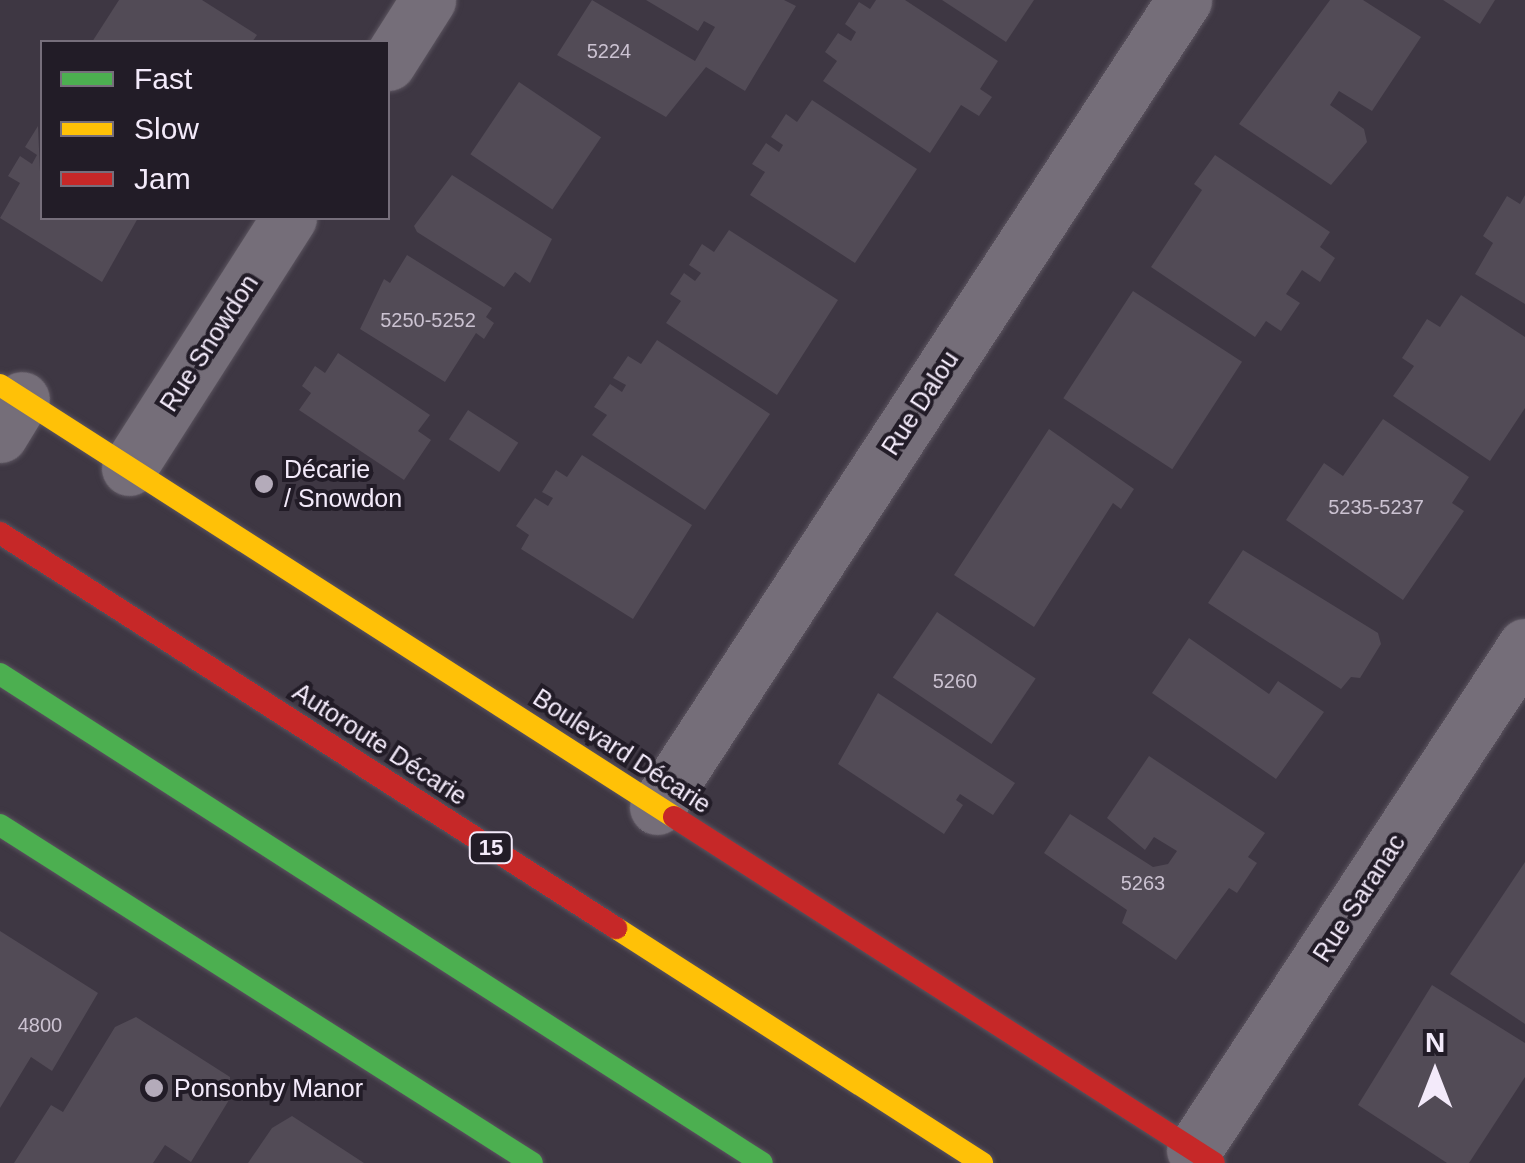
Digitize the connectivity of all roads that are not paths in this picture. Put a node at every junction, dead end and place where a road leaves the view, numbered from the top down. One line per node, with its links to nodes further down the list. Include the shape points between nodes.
1 (428, 0): 3 (street)
2 (1184, 0): 10 (street, Rue Dalou)
3 (390, 61)
4 (288, 220): 6 (street, Rue Snowdon)
5 (8, 406): 6 (main road, Boulevard Décarie)
6 (129, 468): 10 (main road, Boulevard Décarie)
7 (0, 533): 15 (main road, Autoroute Décarie / 15)
8 (1525, 646): 12 (street, Rue Saranac)
9 (0, 674): 14 (main road)
10 (657, 807): 12 (main road, Boulevard Décarie)
11 (0, 825): 13 (main road)
12 (1204, 1156)
13 (532, 1163)
14 (762, 1163)
15 (982, 1163)

